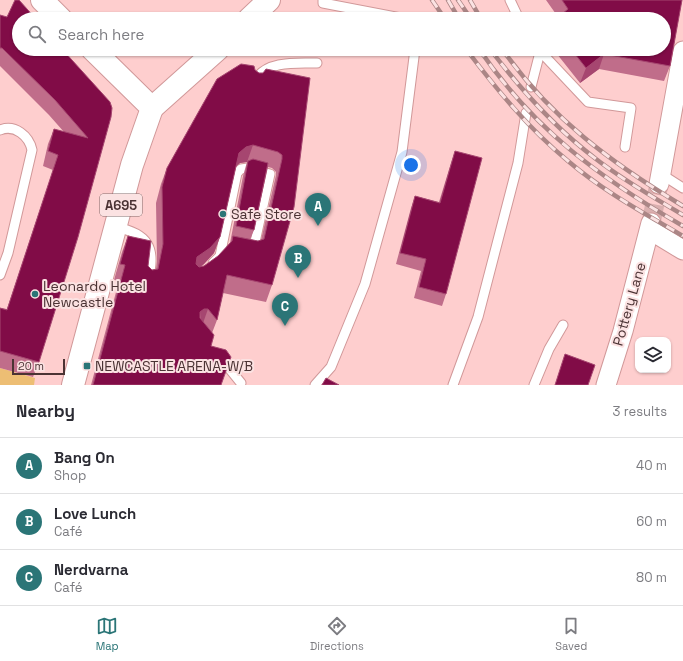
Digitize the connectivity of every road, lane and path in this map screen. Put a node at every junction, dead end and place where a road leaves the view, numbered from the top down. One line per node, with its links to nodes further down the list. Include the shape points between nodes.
1 (42, 0): 5 (main road)
2 (269, 0): 6 (main road)
3 (510, 0): 8 (lane)
4 (323, 2): 7 (lane)
5 (54, 12)
6 (256, 12)
7 (372, 12)
8 (516, 12)
9 (683, 51): 22 (street)
10 (99, 56): 18 (main road)
11 (210, 56): 18 (main road)
12 (414, 56): 34 (lane, via 402,152 365,284 331,367)
13 (538, 56): 17 (lane)
14 (544, 56): 21 (lane, via 588,102 631,108)
15 (317, 63): 16 (lane, via 276,66 257,77)
16 (254, 84)
17 (531, 87)
18 (152, 108): 24 (main road, A695, via 139,142)
19 (526, 113): 35 (lane, via 518,163 478,317)
20 (0, 130): 28 (lane, via 5,128 19,131 27,139 32,150 8,253)
21 (625, 147)
22 (660, 179): 23 (lane)
23 (683, 188)
24 (115, 227): 29 (lane, via 133,230 142,236 151,257 152,268); 33 (main road, A695)
25 (241, 250): 27 (lane, via 253,252 270,174 248,168 237,173 220,256)
26 (683, 250): 37 (street, Pottery Lane, via 651,226)
27 (208, 269)
28 (0, 275)
29 (148, 281)
30 (563, 325): 36 (lane, via 549,349)
31 (213, 348): 32 (lane)
32 (241, 383)
33 (73, 385)
34 (315, 385)
35 (453, 385)
36 (534, 385)
37 (606, 385)

